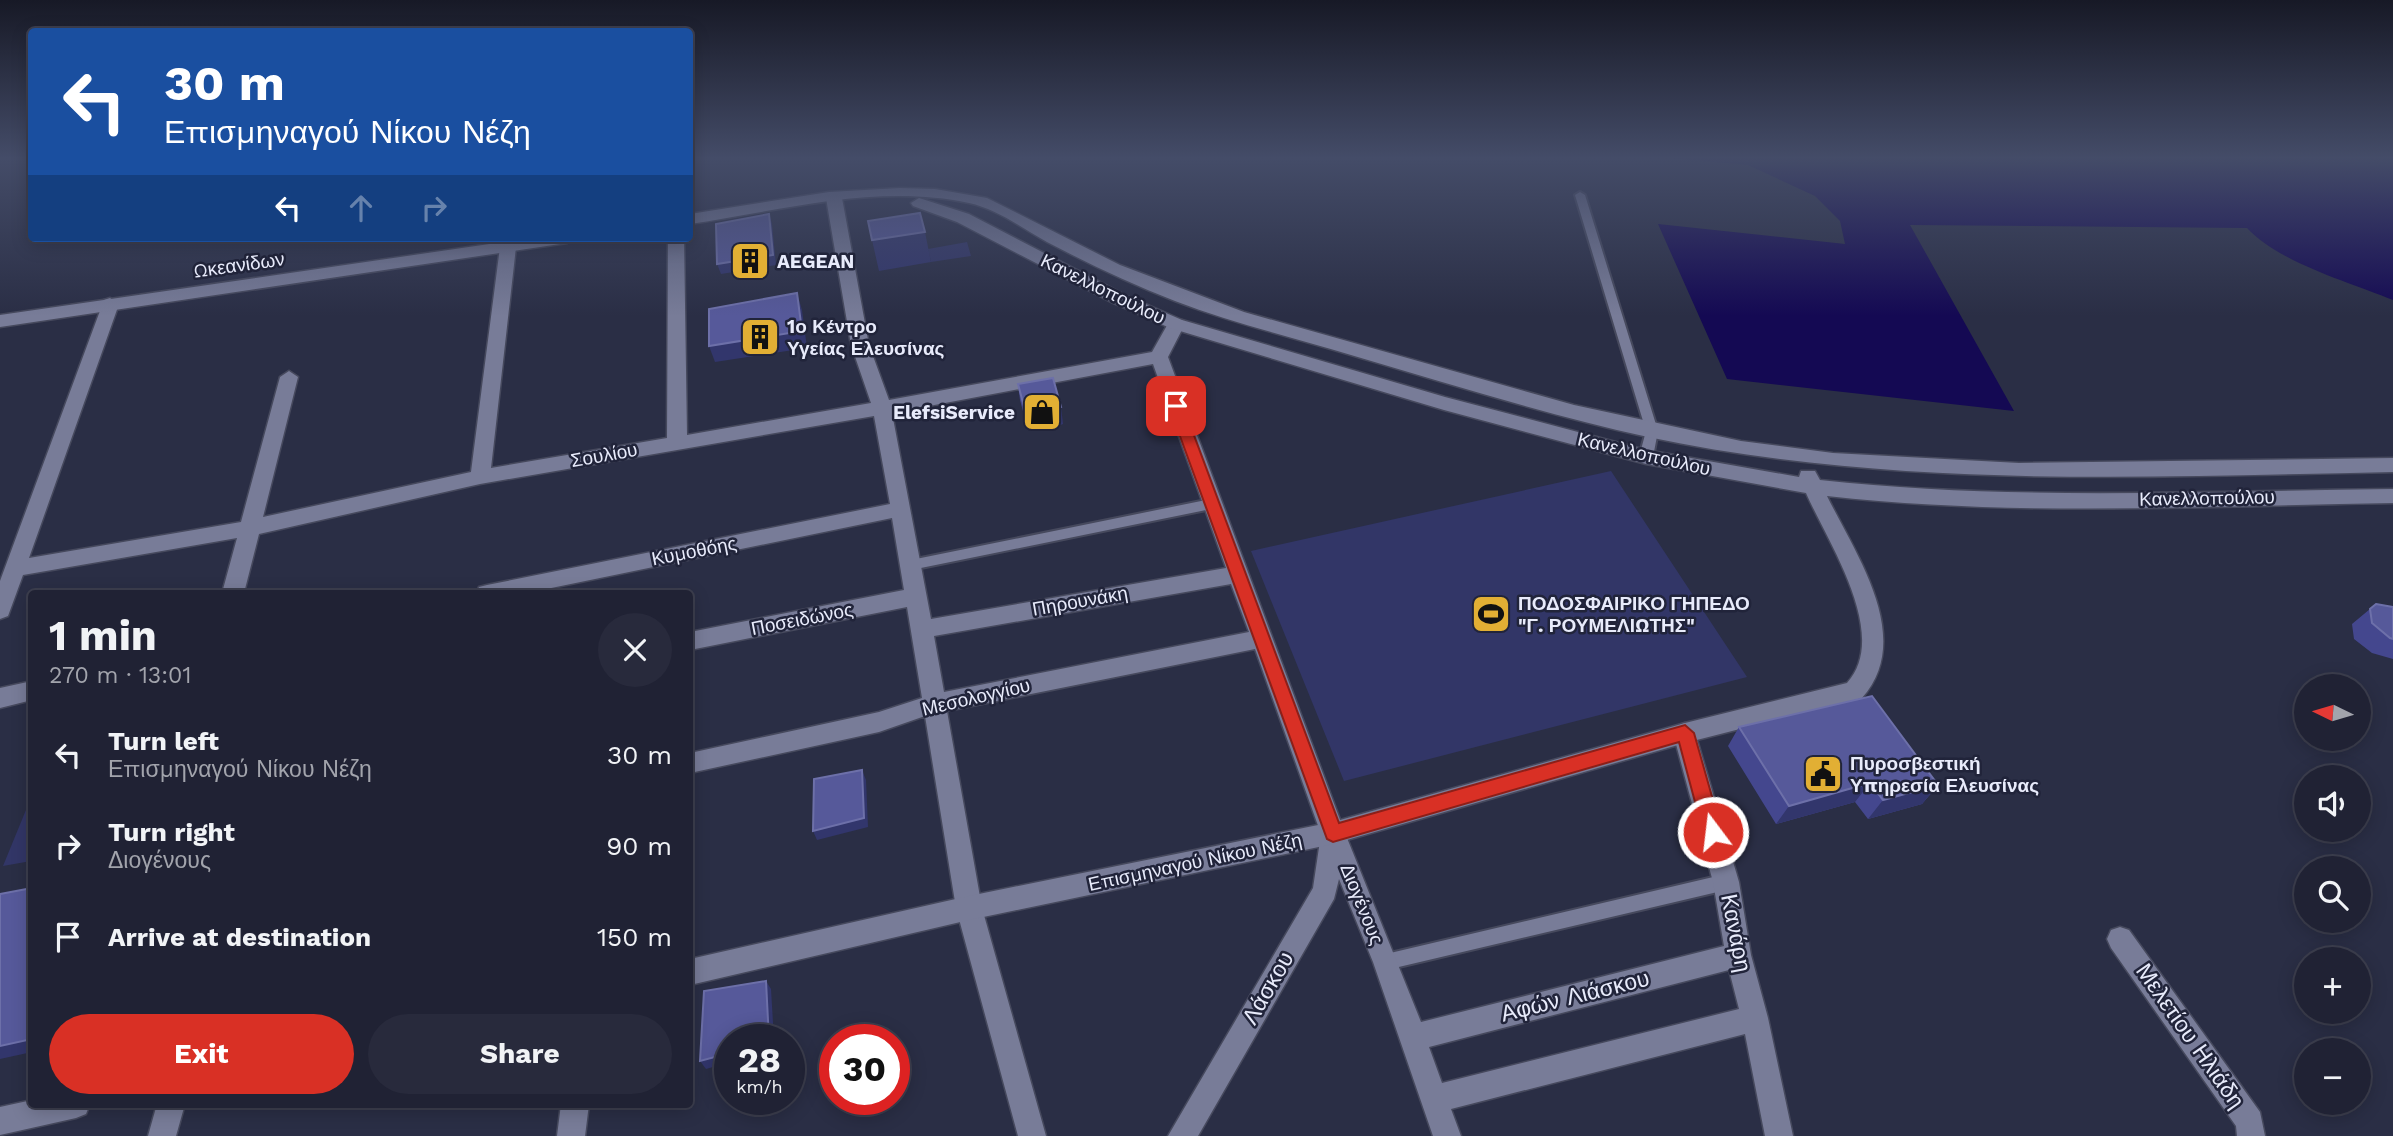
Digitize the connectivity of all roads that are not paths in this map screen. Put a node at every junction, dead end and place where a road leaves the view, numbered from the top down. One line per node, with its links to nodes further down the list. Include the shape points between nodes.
1 (752, 210): 6 (street)
2 (836, 210): 15 (street, via 860,345)
3 (943, 210): 12 (street, Κανελλοπούλου)
4 (1000, 210): 16 (street, Κανελλοπούλου, via 1087,255 1202,305 1522,399)
5 (1585, 210): 16 (lane)
6 (693, 219)
7 (541, 242): 9 (street, Ωκεανίδων)
8 (676, 242): 17 (street)
9 (508, 247): 10 (street, Ωκεανίδων); 21 (street)
10 (110, 304): 11 (street, Ωκεανίδων); 28 (street)
11 (0, 321)
12 (1176, 324): 13 (street); 19 (street, Κανελλοπούλου)
13 (1158, 357): 15 (street, Σουλίου); 24 (street, Διογένους)
14 (289, 377): 26 (street)
15 (882, 408): 17 (street, Σουλίου); 25 (street)
16 (1652, 431): 18 (street, Κανελλοπούλου); 19 (lane)
17 (677, 443): 21 (street, Σουλίου)
18 (1800, 456): 20 (street, Κανελλοπούλου, via 1893,467 2007,472); 22 (street, Επισμηναγού Νίκου Νέζη)
19 (1646, 457): 22 (street, Κανελλοπούλου)
20 (2393, 465)
21 (480, 477): 26 (street, Σουλίου)
22 (1812, 487): 23 (street, Κανελλοπούλου, via 1904,498 2022,501); 40 (street, Επισμηναγού Νίκου Νέζη, via 1869,612 1870,672 1854,691)
23 (2393, 496)
24 (1212, 503): 27 (lane); 29 (street, Διογένους)
25 (901, 509): 27 (street); 31 (street, Κυμοθόης)
26 (250, 528): 28 (street, Σουλίου); 30 (street)
27 (911, 565): 32 (street)
28 (16, 568): 33 (street)
29 (1239, 574): 34 (street, Πηρουνάκη); 35 (street, Διογένους)
30 (234, 590)
31 (502, 590)
32 (914, 597): 34 (street); 36 (street, Ποσειδώνος)
33 (0, 610)
34 (920, 629): 39 (street)
35 (1264, 638): 39 (street, Μεσολογγίου); 42 (street, Διογένους)
36 (693, 640)
37 (28, 691): 38 (street)
38 (0, 698)
39 (933, 704): 41 (street, Μεσολογγίου, via 879,722); 44 (street)
40 (1685, 733): 42 (street, Επισμηναγού Νίκου Νέζη); 43 (street, Κανάρη)
41 (693, 762)
42 (1333, 833): 44 (street, Επισμηναγού Νίκου Νέζη); 47 (street, Διογένους); 59 (street, Λάσκου, via 1325,891)
43 (1726, 882): 46 (street, Κανάρη); 47 (lane)
44 (969, 908): 48 (street, Επισμηναγού Νίκου Νέζη); 58 (street)
45 (2120, 939): 62 (street, Μελετίου Ηλιάδη, via 2250,1122)
46 (1738, 955): 49 (street, Κανάρη); 50 (street, Αφών Λιάσκου)
47 (1386, 962): 50 (street, Διογένους)
48 (693, 971)
49 (1755, 1018): 51 (street); 61 (street, Κανάρη)
50 (1412, 1038): 51 (street, Διογένους)
51 (1434, 1098): 60 (street, Διογένους)
52 (58, 1108): 55 (street)
53 (169, 1108): 56 (street)
54 (574, 1108): 57 (street)
55 (0, 1121)
56 (162, 1136)
57 (571, 1136)
58 (1032, 1136)
59 (1182, 1136)
60 (1447, 1136)
61 (1779, 1136)
62 (2251, 1136)

